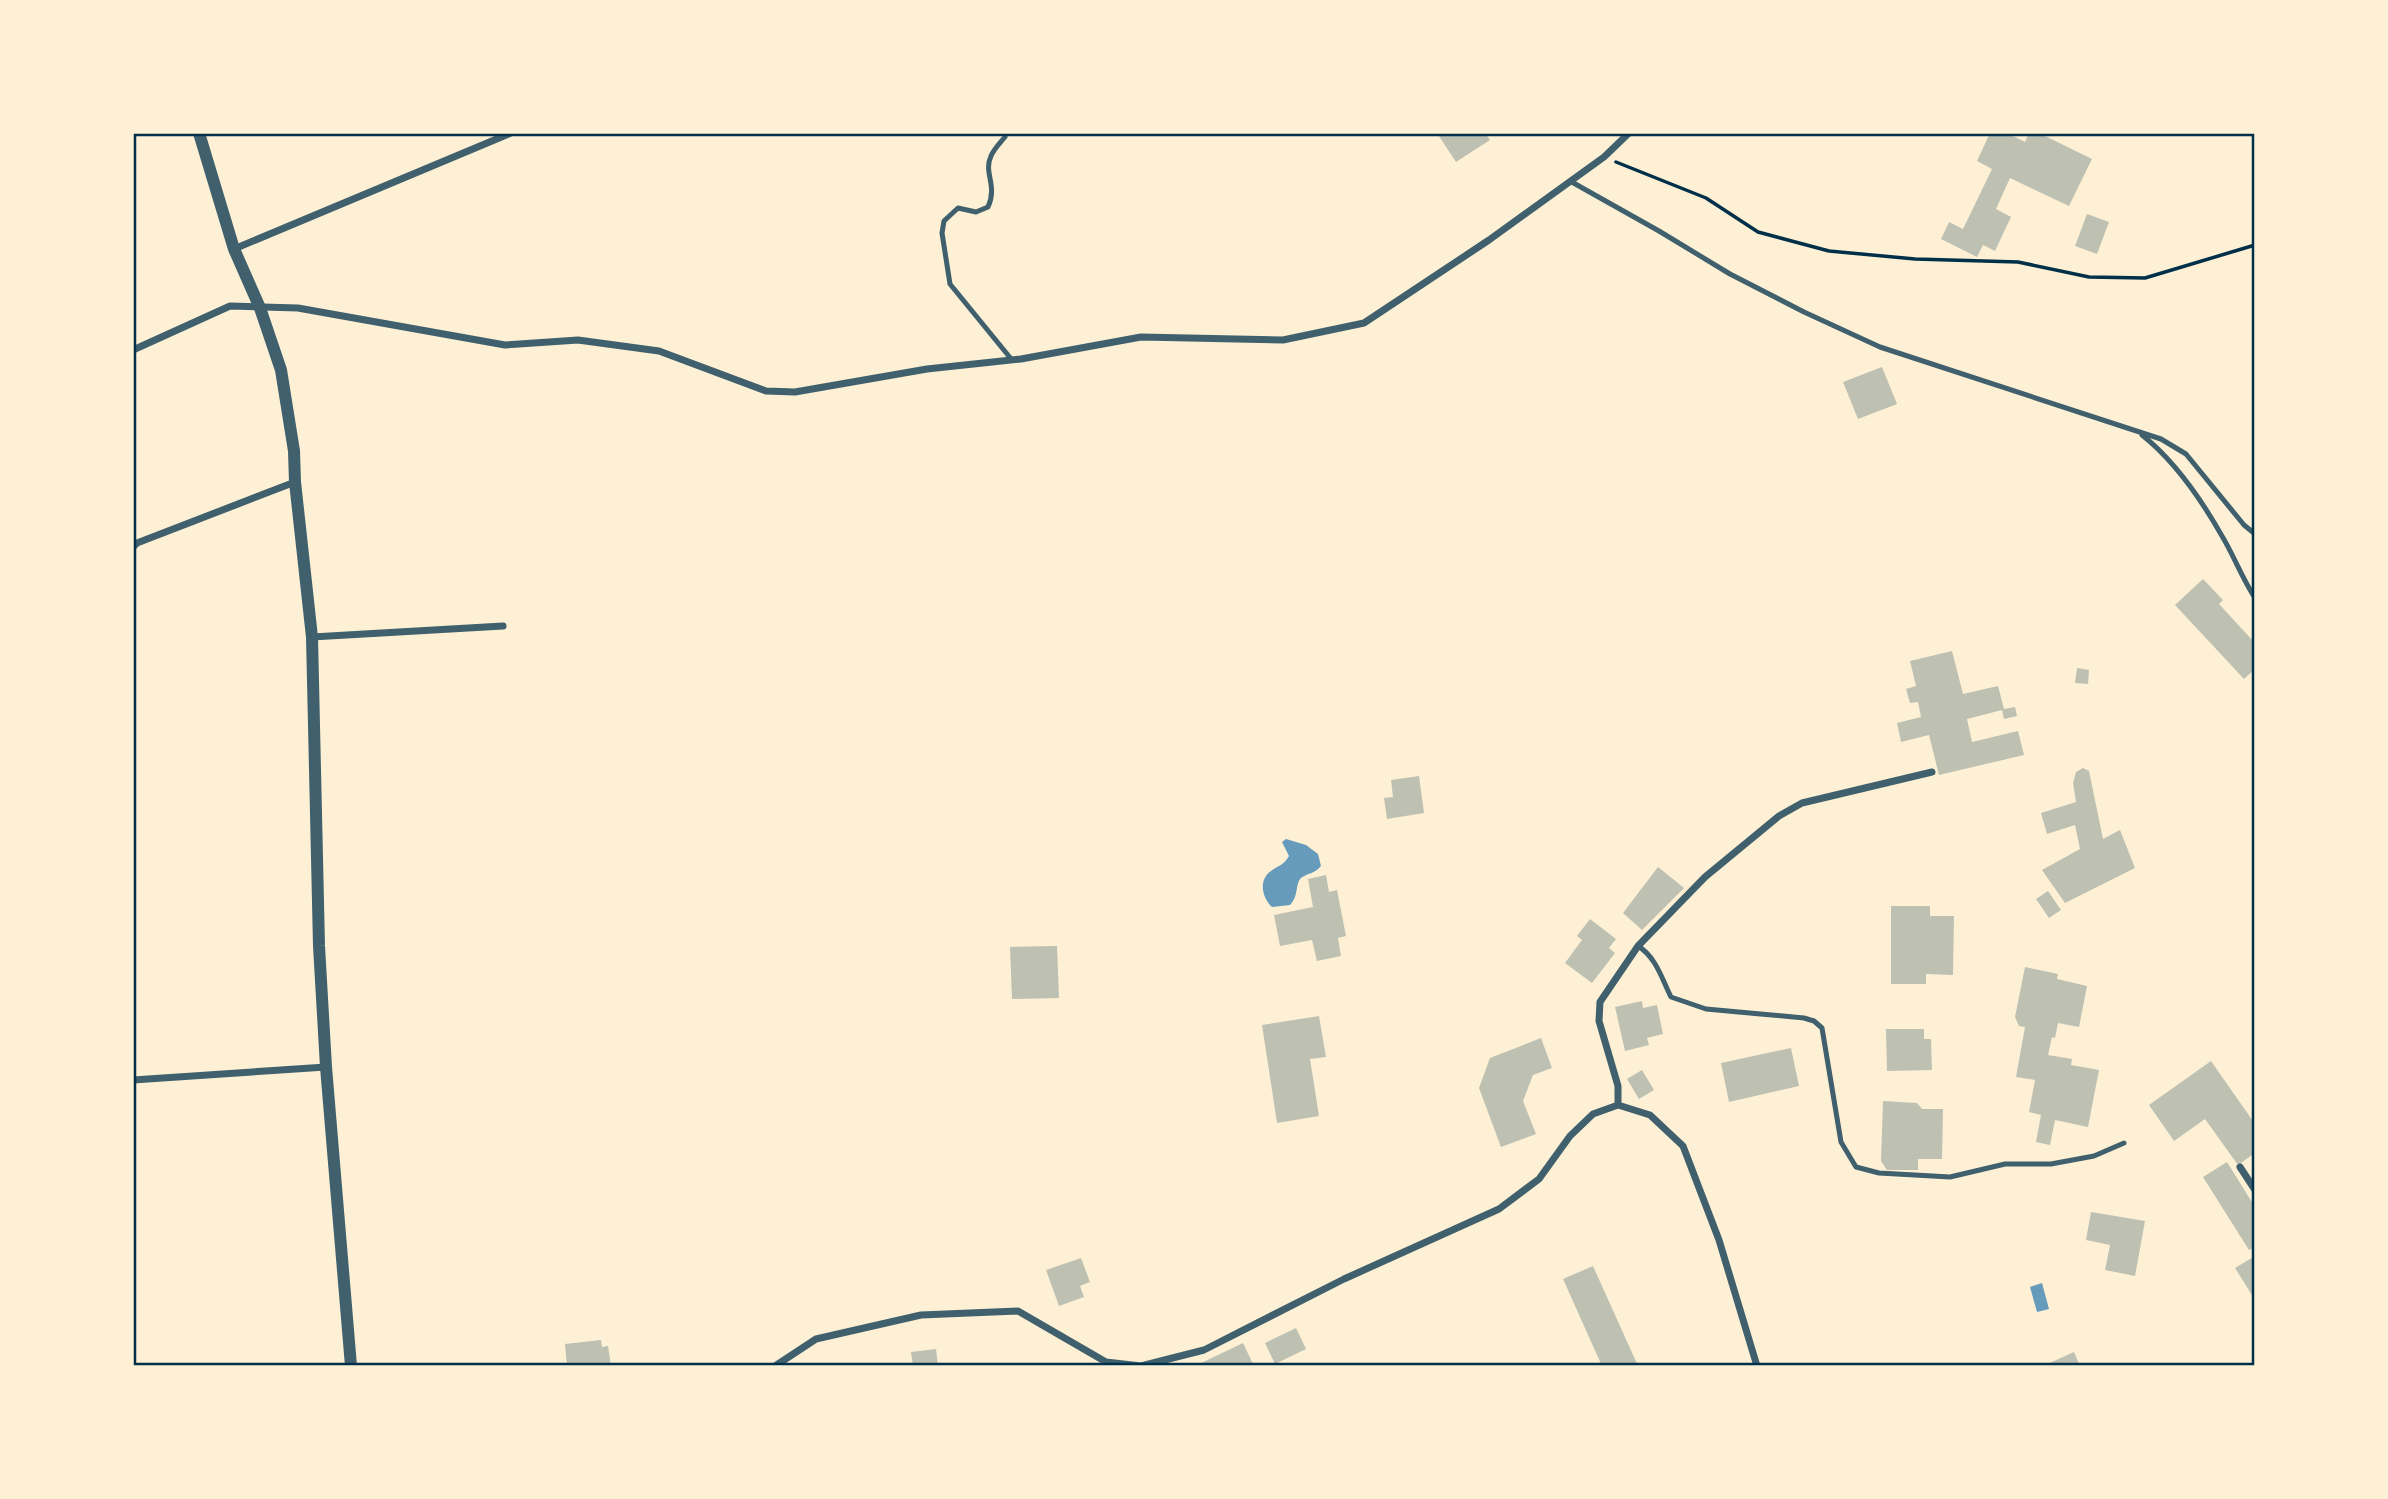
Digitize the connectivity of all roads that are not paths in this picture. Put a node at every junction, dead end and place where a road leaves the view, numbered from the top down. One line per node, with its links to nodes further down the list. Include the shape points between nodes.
1 (199, 133): 6 (street)
2 (511, 133): 6 (street)
3 (1629, 133): 5 (street)
4 (1005, 137): 9 (lane, via 991,155 994,194 988,206 976,212 958,208 943,221 942,233 950,284)
5 (1570, 181): 9 (street, via 1364,323 1283,340 1141,337); 10 (lane, via 1730,274 1880,347)
6 (234, 249): 7 (street)
7 (260, 308): 8 (street, via 230,306); 9 (street, via 298,308 505,345 578,340 659,351 766,391 795,392); 11 (street, via 281,370)
8 (133, 350)
9 (1012, 360)
10 (2137, 430): 12 (lane, via 2186,454); 14 (lane, via 2163,451 2193,492)
11 (295, 482): 13 (street); 16 (street)
12 (2255, 534)
13 (133, 547)
14 (2255, 598)
15 (503, 626): 16 (street)
16 (312, 637): 19 (street)
17 (1932, 772): 18 (street, via 1802,803 1779,816 1705,877)
18 (1638, 946): 21 (street, via 1600,1002 1599,1021 1618,1086); 22 (lane, via 1653,959 1671,996 1706,1009 1804,1018 1822,1028 1841,1142 1856,1167 1879,1173 1960,1176 2005,1164 2051,1164 2094,1156)
19 (326, 1067): 20 (street); 25 (street)
20 (133, 1080)
21 (1618, 1105): 26 (street, via 1593,1114 1570,1136 1539,1179 1499,1209 1344,1279 1204,1350 1141,1366 1106,1362 1018,1311 920,1315 816,1339); 27 (street, via 1650,1115 1683,1146 1719,1240)
22 (2124, 1143)
23 (2240, 1167): 24 (street)
24 (2255, 1191)
25 (351, 1366)
26 (775, 1366)
27 (1757, 1366)

